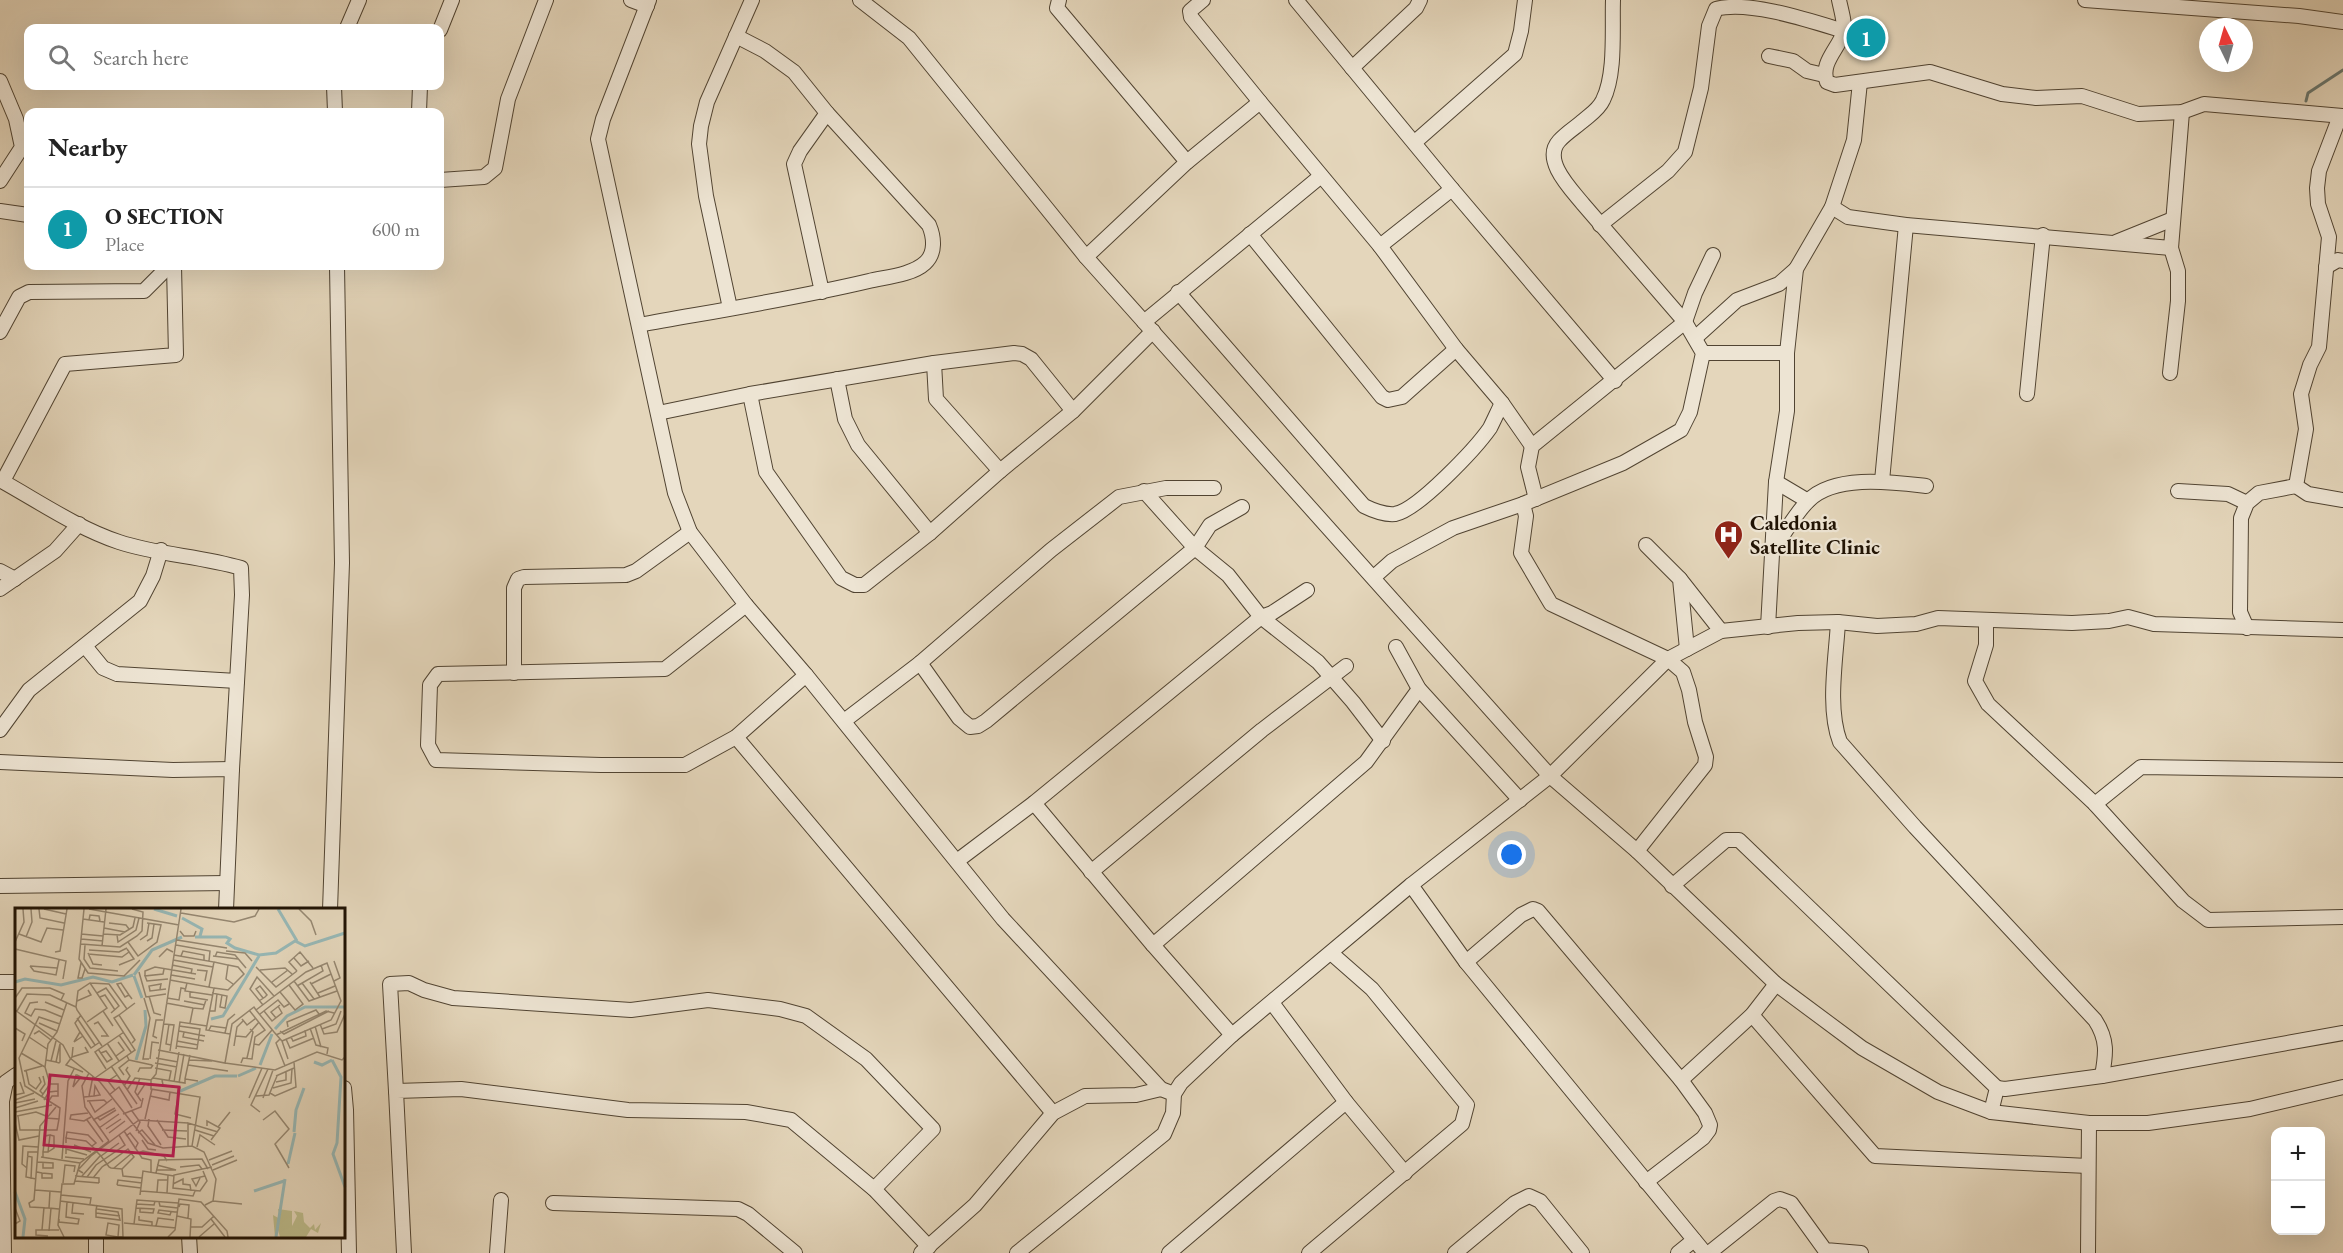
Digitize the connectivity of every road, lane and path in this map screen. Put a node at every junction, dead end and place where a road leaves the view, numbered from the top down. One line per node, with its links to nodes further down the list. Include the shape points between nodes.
1 (359, 0): 17 (street)
2 (452, 0): 18 (street)
3 (546, 0): 39 (street, via 507,99 495,168 483,177)
4 (631, 0): 15 (street)
5 (752, 0): 20 (street)
6 (860, 0): 54 (street, via 909,38)
7 (1059, 0): 37 (street, via 1057,8)
8 (1203, 0): 28 (street, via 1190,11 1191,17)
9 (1296, 0): 22 (street)
10 (1420, 0): 22 (street)
11 (1525, 0): 34 (street, via 1515,54)
12 (1613, 0): 46 (street, via 1610,75 1602,102 1553,151 1570,188)
13 (1839, 0): 19 (street)
14 (2085, 0): 16 (street)
15 (648, 3): 65 (street, via 598,139)
16 (2343, 22)
17 (349, 24)
18 (442, 24)
19 (1844, 31): 23 (street); 46 (street, via 1783,12 1726,5 1716,9 1709,26 1701,88 1684,153 1668,171)
20 (736, 36): 32 (street, via 794,72); 63 (street, via 707,102 699,144)
21 (1769, 56): 23 (street)
22 (1352, 68): 34 (street)
23 (1824, 75): 25 (street, via 1827,82 1835,85)
24 (0, 81): 35 (street)
25 (1860, 82): 31 (street, via 1930,72 2002,94 2036,98 2082,96 2138,114); 42 (street, via 1854,140)
26 (334, 90): 29 (street)
27 (420, 90): 30 (street)
28 (1260, 102): 37 (street); 38 (street)
29 (335, 108)
30 (419, 108)
31 (2182, 112): 33 (street, via 2204,104); 45 (street)
32 (827, 113): 61 (street, via 794,164); 61 (street, via 929,225 933,252 925,264 912,270)
33 (2341, 116): 56 (street, via 2319,171 2317,188 2329,237)
34 (1415, 142): 41 (street)
35 (24, 144)
36 (24, 148): 40 (street)
37 (1187, 162): 54 (street)
38 (1321, 176): 48 (street); 51 (street)
39 (444, 180)
40 (0, 181)
41 (1452, 189): 51 (street); 75 (street)
42 (1832, 207): 47 (street, via 1848,217); 57 (street)
43 (0, 211): 44 (street)
44 (24, 214)
45 (2173, 219): 50 (street); 52 (street)
46 (1600, 225): 64 (street)
47 (1906, 225): 49 (street); 84 (street)
48 (1250, 234): 62 (street); 69 (street, via 1378,393 1388,400 1402,397)
49 (2043, 236): 50 (street); 77 (street)
50 (2115, 242): 52 (street)
51 (1380, 246): 69 (street)
52 (2171, 248): 73 (street, via 2178,271 2178,300)
53 (1713, 255): 64 (street)
54 (1086, 257): 66 (street)
55 (2343, 261): 56 (street)
56 (2326, 267): 87 (street, via 2319,347 2301,394 2306,429)
57 (1796, 269): 68 (street, via 1779,284 1737,300); 71 (street)
58 (165, 270): 67 (street, via 144,291 29,292 20,297)
59 (174, 270): 83 (street, via 176,355 65,364)
60 (337, 270): 149 (street, via 342,563)
61 (822, 292): 63 (street)
62 (1178, 292): 66 (street); 78 (street, via 1364,506 1378,513 1395,514 1422,499 1490,428)
63 (730, 308): 65 (street)
64 (1685, 322): 68 (street); 75 (street)
65 (639, 325): 80 (street)
66 (1149, 326): 79 (street); 104 (street)
67 (0, 332)
68 (1695, 339): 70 (street)
69 (1456, 349): 78 (street)
70 (1703, 353): 71 (street); 93 (street, via 1693,402 1681,430 1623,463)
71 (1787, 353): 85 (street, via 1787,411)
72 (934, 363): 74 (street); 79 (street, via 1022,354 1036,365); 82 (street, via 936,399)
73 (2170, 373)
74 (837, 379): 76 (street); 98 (street, via 845,419 858,445)
75 (1615, 381): 81 (street)
76 (750, 393): 80 (street); 98 (street, via 766,472 841,578 864,585)
77 (2027, 394)
78 (1502, 403): 81 (street)
79 (1073, 411): 82 (street)
80 (658, 413): 97 (street, via 677,500)
81 (1533, 446): 93 (street, via 1528,467)
82 (1000, 471): 98 (street)
83 (1, 480): 96 (street)
84 (1882, 481): 86 (street); 92 (street, via 1824,489)
85 (1776, 482): 92 (street); 102 (street)
86 (1926, 486)
87 (2296, 486): 91 (street, via 2308,494); 94 (street, via 2259,493)
88 (1214, 488): 89 (street)
89 (1144, 491): 100 (street); 123 (street, via 1119,496 1097,512)
90 (2178, 491): 94 (street, via 2228,494)
91 (2343, 500)
92 (1808, 501): 102 (street)
93 (1530, 502): 104 (street, via 1453,528 1392,561); 122 (street, via 1521,553 1551,604)
94 (2247, 503): 110 (street, via 2241,518)
95 (1242, 507): 100 (street, via 1210,525)
96 (79, 524): 101 (street, via 120,542); 105 (street, via 55,551)
97 (690, 532): 109 (street); 125 (street, via 626,575 518,579 514,588)
98 (930, 533)
99 (1646, 545): 106 (street)
100 (1195, 548): 111 (street, via 1228,575); 123 (street, via 978,726 970,727 959,718)
101 (161, 550): 119 (street, via 140,601); 128 (street, via 241,568)
102 (1772, 551): 114 (street)
103 (0, 571): 105 (street)
104 (1374, 577): 137 (street)
105 (15, 579): 107 (street)
106 (1680, 579): 118 (street); 121 (street)
107 (0, 590)
108 (1306, 590): 111 (street)
109 (746, 605): 125 (street, via 665,669); 126 (street)
110 (2240, 612): 115 (street); 116 (street)
111 (1261, 617): 127 (street); 139 (street)
112 (1986, 621): 113 (street, via 1938,618 1916,624 1877,626); 115 (street, via 2072,623 2128,617 2154,624); 140 (street, via 1986,645 1975,681 1988,704)
113 (1838, 622): 114 (street); 160 (street, via 1834,726 1840,742 2095,1020 2107,1050)
114 (1768, 627): 118 (street)
115 (2231, 627): 116 (street)
116 (2247, 628): 117 (street)
117 (2343, 630)
118 (1721, 631): 121 (street)
119 (85, 646): 128 (street, via 103,668 117,674); 131 (street, via 29,690)
120 (1396, 646): 129 (street)
121 (1687, 649): 122 (street)
122 (1668, 659): 137 (street); 141 (street, via 1683,672 1705,765)
123 (920, 663): 130 (street)
124 (1346, 666): 127 (street)
125 (514, 673): 132 (street, via 438,674 430,685 428,746 436,760 685,765)
126 (806, 675): 130 (street); 132 (street)
127 (1331, 677): 133 (street); 143 (street)
128 (237, 681): 135 (street)
129 (1419, 689): 133 (street); 138 (street)
130 (843, 721): 142 (street)
131 (0, 730)
132 (736, 736): 169 (street)
133 (1383, 741): 151 (street, via 1366,762)
134 (0, 762): 135 (street)
135 (232, 769): 144 (street)
136 (2343, 770): 140 (street, via 2141,767)
137 (1550, 776): 138 (street); 141 (street)
138 (1520, 801): 145 (street)
139 (1034, 803): 142 (street); 143 (street)
140 (2095, 804): 150 (street, via 2183,902 2208,920)
141 (1637, 851): 147 (street)
142 (957, 861): 165 (street, via 1003,919)
143 (1091, 872): 151 (street)
144 (227, 883): 146 (street); 148 (street)
145 (1411, 885): 152 (street); 153 (street)
146 (0, 886)
147 (1672, 886): 154 (street); 163 (street, via 1726,840 1739,840)
148 (226, 908)
149 (330, 908)
150 (2343, 917)
151 (1153, 945): 158 (street)
152 (1331, 953): 155 (street); 172 (street, via 1372,990 1467,1105 1462,1124)
153 (1466, 962): 161 (street, via 1521,915 1533,909 1538,911); 173 (street)
154 (1776, 984): 156 (street); 168 (street, via 1862,1048 1938,1092)
155 (1273, 1004): 158 (street); 167 (street)
156 (1752, 1015): 161 (street); 171 (street, via 1875,1156)
157 (2343, 1033): 160 (street)
158 (1233, 1035): 165 (street)
159 (15, 1076): 180 (street, via 6,1082 2,1101)
160 (2102, 1076): 163 (street)
161 (1681, 1080): 173 (street, via 1710,1125 1703,1138)
162 (2343, 1087): 170 (street, via 2250,1109 2148,1123)
163 (1997, 1088): 168 (street)
164 (396, 1091): 174 (street, via 461,1089 628,1110 746,1112 791,1120); 174 (street, via 390,984 409,983 453,998 631,1010 708,1000 780,1009 806,1016 866,1059 933,1129); 183 (street)
165 (1168, 1092): 169 (street, via 1085,1096); 186 (street, via 1173,1113 1164,1134)
166 (345, 1099): 182 (street)
167 (1346, 1102): 172 (street); 187 (street)
168 (1991, 1112): 170 (street)
169 (1053, 1113): 179 (street, via 975,1206)
170 (2089, 1123): 171 (street)
171 (2088, 1166): 194 (street)
172 (1405, 1173): 188 (street)
173 (1646, 1182): 178 (street)
174 (874, 1189): 179 (street)
175 (501, 1200): 184 (street)
176 (553, 1203): 185 (street, via 738,1209)
177 (189, 1238): 181 (street)
178 (1694, 1240): 191 (street); 192 (street)
179 (925, 1250)
180 (4, 1253)
181 (190, 1253)
182 (349, 1253)
183 (404, 1253)
184 (497, 1253)
185 (795, 1253)
186 (1017, 1253)
187 (1168, 1253)
188 (1309, 1253)
189 (1455, 1253): 190 (street, via 1528,1196 1540,1201)
190 (1582, 1253)
191 (1678, 1253)
192 (1707, 1253): 193 (street, via 1780,1199 1791,1203 1825,1250)
193 (1861, 1253)
194 (2088, 1253)

